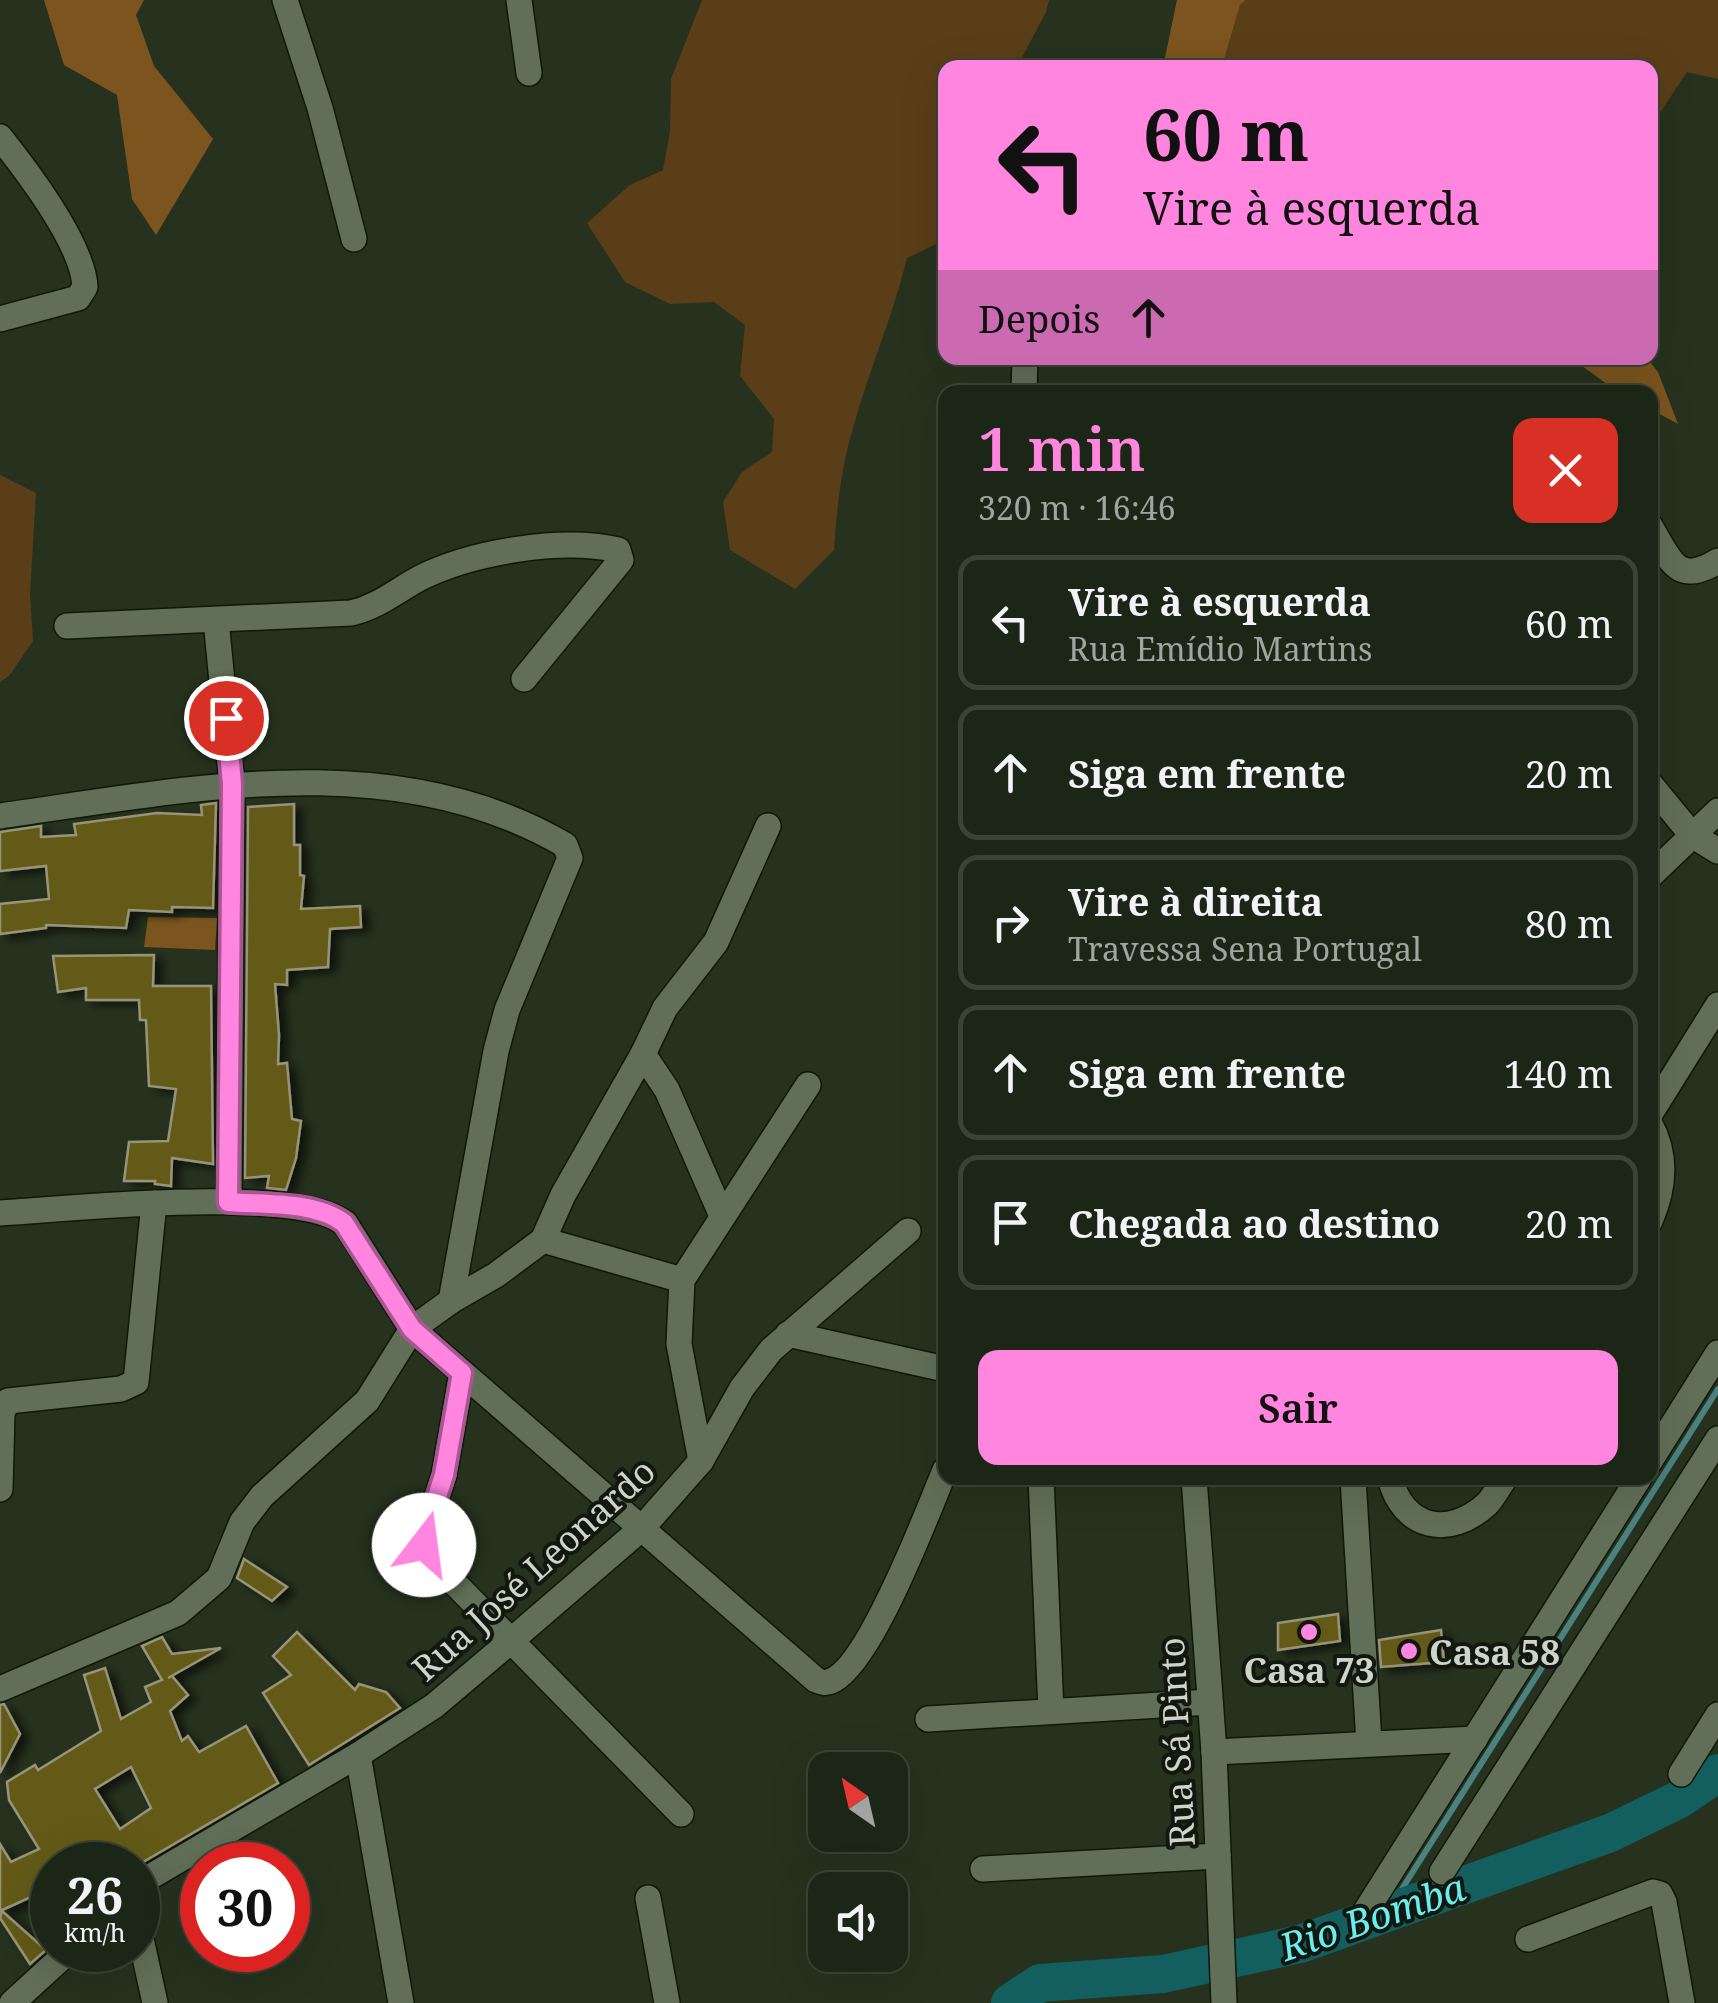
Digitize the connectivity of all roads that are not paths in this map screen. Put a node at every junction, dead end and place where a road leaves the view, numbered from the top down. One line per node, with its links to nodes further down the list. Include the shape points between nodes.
1 (285, 0): 5 (street)
2 (519, 0): 3 (street)
3 (529, 72)
4 (0, 137): 6 (street, via 32,177 81,265 85,287 78,298)
5 (354, 239)
6 (3, 310)
7 (1658, 539): 8 (street, via 1684,572 1698,573)
8 (1718, 561)
9 (216, 620): 10 (street); 11 (street, via 366,610 424,576 490,555 544,547 618,550 621,560); 12 (street)
10 (67, 626)
11 (524, 678)
12 (232, 784): 15 (street); 26 (street); 33 (street, via 420,791 472,802 565,845 570,858 496,1051)
13 (1658, 794): 17 (street)
14 (1718, 811): 17 (street)
15 (0, 816)
16 (768, 826): 21 (street, via 716,942 665,1008)
17 (1692, 835): 18 (street); 19 (street)
18 (1718, 851)
19 (1658, 868)
20 (1718, 1005): 23 (street)
21 (644, 1054): 29 (street, via 667,1090); 31 (street)
22 (808, 1085): 29 (street)
23 (1658, 1101)
24 (1658, 1143): 25 (street)
25 (1658, 1177)
26 (228, 1202): 27 (street); 34 (street, via 338,1218)
27 (154, 1203): 28 (street); 39 (street, via 136,1382 8,1401)
28 (0, 1213)
29 (722, 1216): 32 (street)
30 (908, 1231): 35 (street, Rua José Leonardo)
31 (543, 1240): 32 (street); 33 (street)
32 (682, 1280): 42 (street, via 679,1344)
33 (451, 1301): 34 (street)
34 (412, 1329): 38 (street); 53 (street, via 367,1401 262,1496 242,1522 219,1578 202,1594 178,1613)
35 (788, 1334): 37 (street); 42 (street, Rua José Leonardo, via 742,1388)
36 (1718, 1352): 40 (street)
37 (938, 1368)
38 (462, 1373): 51 (street); 52 (street, via 424,1545 438,1568)
39 (2, 1414): 50 (street)
40 (1658, 1448)
41 (1715, 1451): 67 (street)
42 (700, 1461): 51 (street, Rua José Leonardo)
43 (939, 1485): 51 (street, via 866,1642 831,1681 816,1680)
44 (1041, 1485): 55 (street)
45 (1194, 1485): 54 (street, Rua Sá Pinto)
46 (1352, 1485): 59 (street)
47 (1393, 1485): 48 (street, via 1415,1520 1436,1525 1459,1524)
48 (1500, 1485)
49 (1636, 1485): 58 (street)
50 (0, 1490)
51 (642, 1528): 52 (street, Rua José Leonardo)
52 (511, 1640): 61 (street, Rua José Leonardo, via 434,1706); 63 (street)
53 (0, 1689)
54 (1210, 1702): 55 (street); 60 (street, Rua Sá Pinto)
55 (1051, 1711): 57 (street)
56 (1718, 1715): 62 (street)
57 (928, 1719)
58 (1475, 1739): 59 (street); 69 (street)
59 (1369, 1743): 60 (street)
60 (1214, 1752): 64 (street, Rua Sá Pinto)
61 (358, 1755): 66 (street, Rua José Leonardo); 75 (street)
62 (1680, 1774)
63 (682, 1814)
64 (1218, 1856): 65 (street); 77 (street, Rua Sá Pinto)
65 (983, 1868)
66 (160, 1871)
67 (1442, 1872)
68 (648, 1898): 76 (street)
69 (1364, 1914)
70 (1528, 1939): 78 (street, via 1660,1894)
71 (46, 1972): 73 (street)
72 (148, 1972): 74 (street)
73 (12, 2003)
74 (154, 2003)
75 (401, 2003)
76 (667, 2003)
77 (1224, 2003)
78 (1682, 2003)

